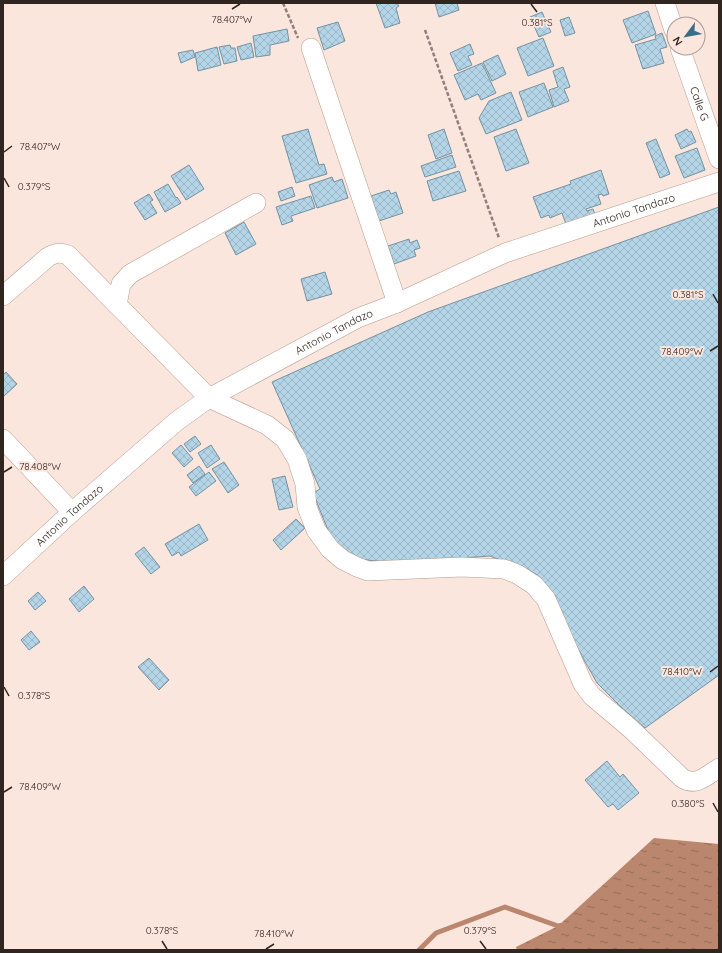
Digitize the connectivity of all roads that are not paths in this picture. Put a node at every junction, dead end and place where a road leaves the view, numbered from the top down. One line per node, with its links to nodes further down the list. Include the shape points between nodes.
1 (665, 3): 2 (street)
2 (669, 16)
3 (311, 48): 9 (street)
4 (683, 56): 5 (street, Calle G)
5 (719, 159)
6 (719, 182): 9 (street, Antonio Tandazo, via 504,253)
7 (256, 203): 10 (street, via 130,274 121,284)
8 (3, 296): 10 (street, via 48,257 61,253 68,255)
9 (397, 303): 11 (street, Antonio Tandazo, via 358,318)
10 (117, 305): 11 (street)
11 (209, 398): 13 (street, Antonio Tandazo, via 176,421); 15 (street, via 267,425 285,439 297,459 305,484 307,507 316,530 330,549 343,560 368,571 462,567 504,569 517,574 534,585 546,599 583,684 592,696 687,782 695,782)
12 (3, 439): 13 (street)
13 (72, 512): 14 (street, Antonio Tandazo)
14 (3, 576)
15 (719, 768)

